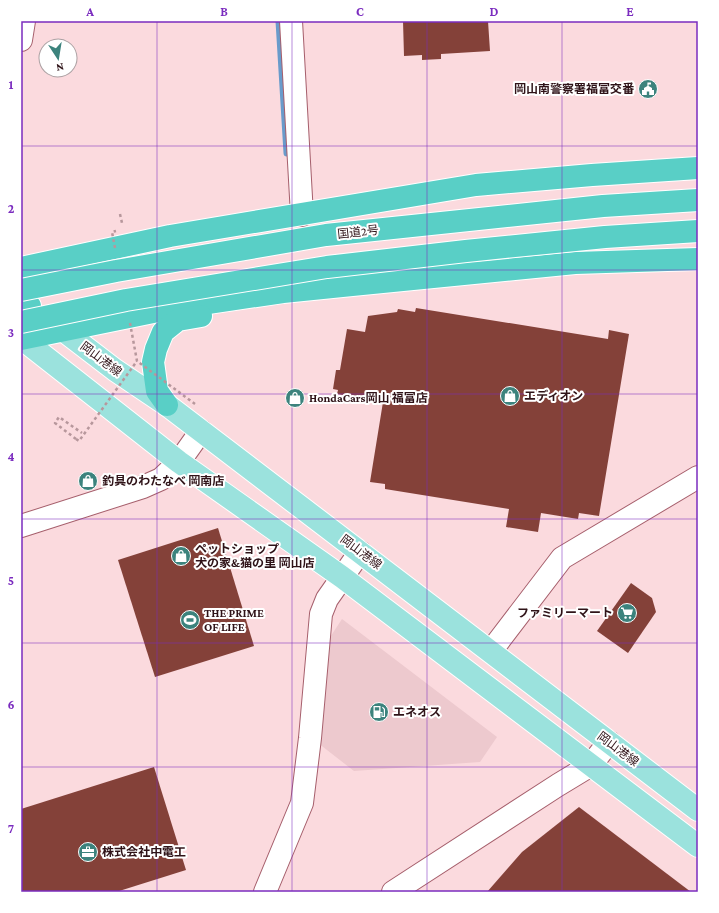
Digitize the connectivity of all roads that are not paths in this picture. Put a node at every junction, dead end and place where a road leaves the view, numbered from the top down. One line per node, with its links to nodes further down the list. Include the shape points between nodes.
1 (24, 21): 3 (street)
2 (291, 21): 6 (street)
3 (21, 40)
4 (698, 168): 6 (highway, via 476,185)
5 (698, 200): 11 (highway, 国道2号, bridge, via 603,206 326,236 116,271)
6 (302, 215): 9 (highway, via 170,236)
7 (698, 231): 11 (highway, bridge, via 605,237 327,267)
8 (698, 259): 10 (highway, via 575,263)
9 (21, 268)
10 (352, 285): 12 (highway, via 168,309); 13 (highway, via 317,298 178,320 163,332 153,362 157,391)
11 (22, 317): 12 (main road, 岡山港線); 12 (highway); 15 (main road)
12 (63, 330): 13 (main road, 岡山港線, via 115,370)
13 (167, 405): 14 (main road, 岡山港線)
14 (201, 431): 15 (street); 18 (main road, 岡山港線)
15 (179, 462): 17 (street, via 161,479 143,487); 19 (main road)
16 (698, 477): 20 (street, via 562,558)
17 (21, 526)
18 (360, 552): 19 (street); 20 (main road, 岡山港線)
19 (342, 577): 22 (main road); 25 (street, via 327,598 321,614 302,803)
20 (491, 651): 21 (main road, 岡山港線)
21 (609, 742): 22 (street); 23 (main road, 岡山港線)
22 (591, 765): 24 (main road); 26 (street)
23 (698, 810)
24 (698, 846)
25 (265, 892)
26 (393, 892)

